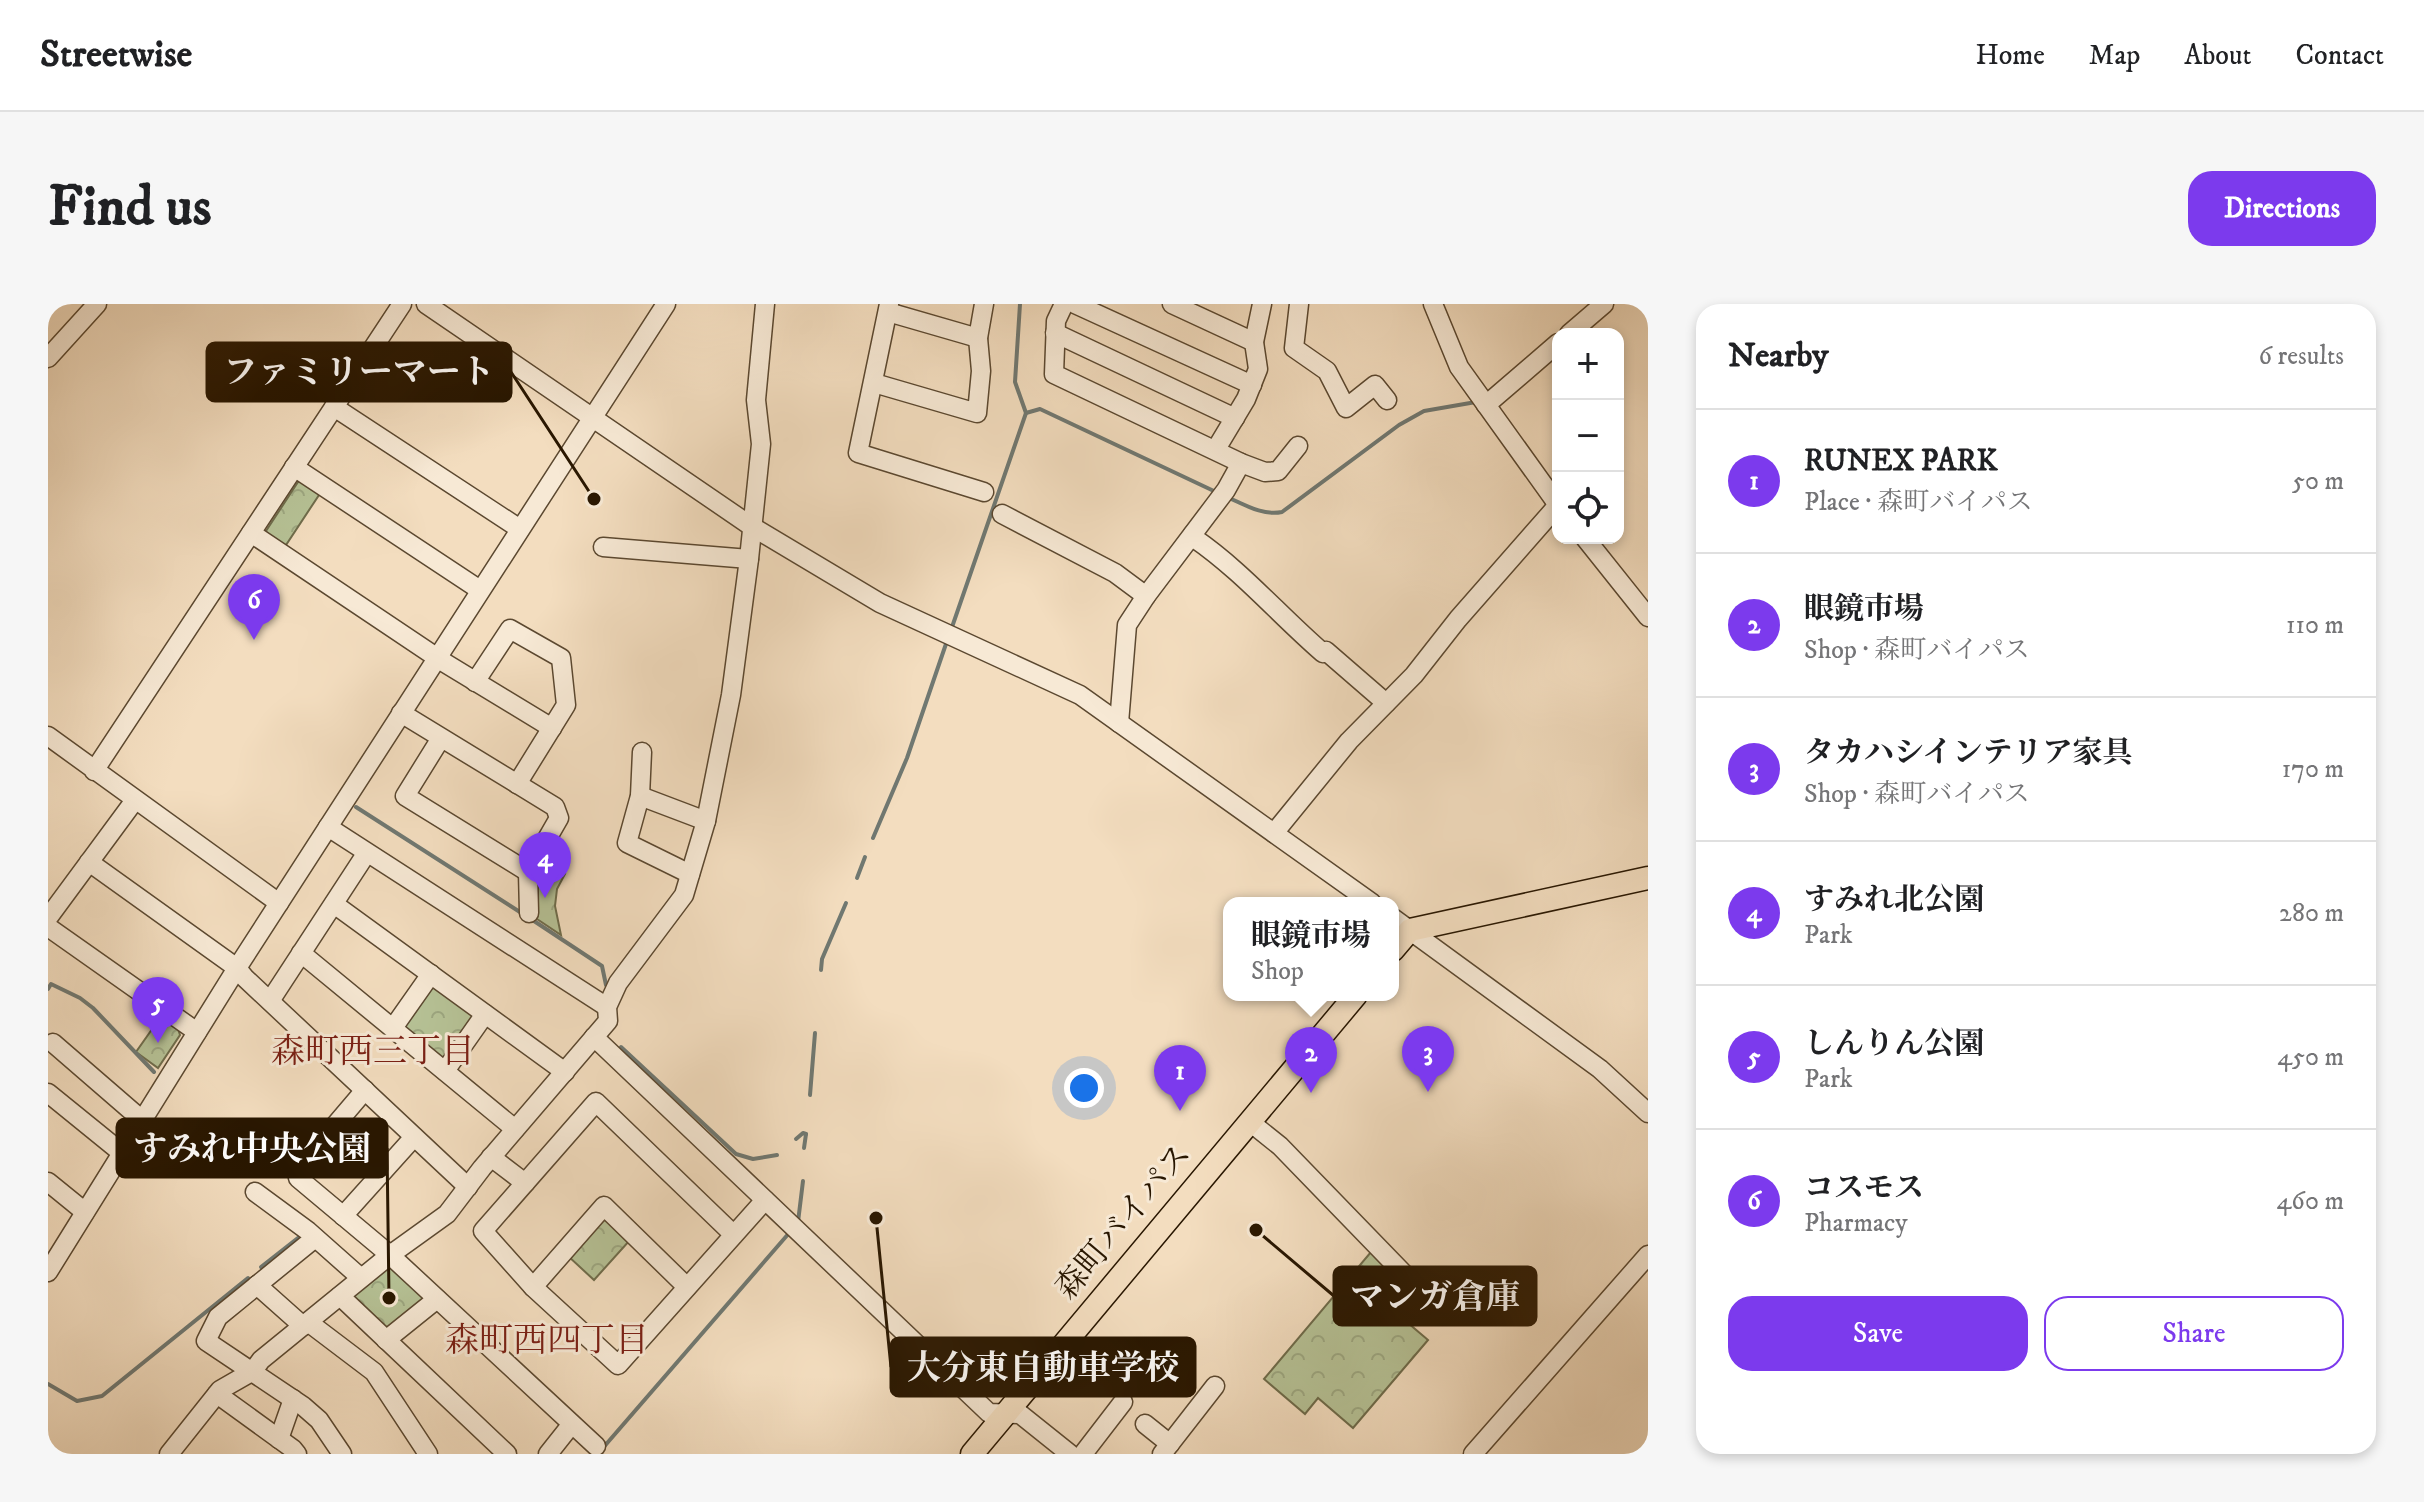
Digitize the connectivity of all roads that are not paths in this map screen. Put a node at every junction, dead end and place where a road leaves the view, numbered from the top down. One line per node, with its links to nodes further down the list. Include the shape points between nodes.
1 (97, 304): 19 (street)
2 (402, 304): 27 (street)
3 (426, 304): 28 (street)
4 (765, 304): 38 (street, via 756,400 761,444)
5 (984, 304): 17 (street)
6 (1064, 304): 16 (street)
7 (1075, 304): 24 (street)
8 (1172, 304): 18 (street)
9 (1262, 304): 18 (street)
10 (1299, 304): 25 (street, via 1294,348 1327,371 1346,408 1375,385)
11 (1433, 304): 26 (street, via 1459,367)
12 (1604, 304): 15 (street)
13 (660, 308): 28 (street)
14 (889, 308): 17 (street); 23 (street)
15 (1576, 328)
16 (1055, 333): 29 (street); 31 (street, via 1054,374)
17 (978, 338): 23 (street, via 977,413)
18 (1254, 342): 24 (street, via 1258,369)
19 (62, 344): 21 (street); 22 (street, via 60,357)
20 (1552, 348): 26 (street)
21 (48, 358)
22 (48, 371)
23 (874, 383): 34 (street, via 858,453)
24 (1252, 385): 29 (street)
25 (1387, 400)
26 (1486, 405): 35 (street)
27 (334, 407): 33 (street); 39 (street)
28 (593, 416): 38 (street); 39 (street)
29 (1235, 418): 31 (street)
30 (1298, 446): 32 (street, via 1278,471)
31 (1216, 449): 32 (street)
32 (1241, 463): 41 (street)
33 (294, 467): 40 (street); 45 (street)
34 (984, 492)
35 (1552, 497)
36 (1552, 512): 50 (street)
37 (1002, 514): 46 (street, via 1115,573)
38 (751, 526): 44 (street); 52 (street, via 880,603 1062,686)
39 (520, 529): 45 (street)
40 (251, 533): 48 (street); 57 (street)
41 (1193, 534): 46 (street); 50 (street, via 1262,593 1290,625)
42 (1590, 544): 47 (street)
43 (603, 547): 44 (street)
44 (749, 559): 61 (street, via 731,695)
45 (480, 590): 48 (street)
46 (1146, 596): 52 (street, via 1127,625)
47 (1648, 617)
48 (437, 656): 49 (street); 51 (street)
49 (475, 682): 53 (street); 53 (street, via 510,629 561,658 566,705)
50 (1386, 703): 63 (street)
51 (401, 713): 55 (street); 62 (street)
52 (1119, 723): 63 (street)
53 (552, 728): 58 (street)
54 (48, 736): 57 (street)
55 (441, 738): 58 (street); 66 (street, via 405,796)
56 (642, 752): 59 (street)
57 (94, 771): 60 (street)
58 (517, 784): 66 (street, via 555,807 559,818)
59 (640, 796): 61 (street); 67 (street, via 627,843)
60 (135, 800): 65 (street); 70 (street)
61 (706, 821): 67 (street)
62 (328, 827): 64 (street); 70 (street)
63 (1274, 833): 69 (street)
64 (366, 854): 71 (street); 80 (street)
65 (89, 862): 73 (street); 76 (street)
66 (528, 872): 72 (street)
67 (690, 874): 80 (street, via 684,895 618,983)
68 (1648, 878): 74 (main road)
69 (1364, 897)
70 (279, 903): 76 (street)
71 (334, 904): 75 (street); 77 (street)
72 (529, 913)
73 (49, 917): 83 (street)
74 (1402, 924): 90 (street, via 1600,1069)
75 (301, 953): 78 (street); 82 (street)
76 (237, 968): 78 (street); 83 (street)
77 (431, 974): 81 (street); 82 (street)
78 (270, 1001): 88 (street)
79 (1351, 1001): 92 (main road, 森町バイパス)
80 (607, 1007): 84 (street, via 608,1021)
81 (485, 1014): 86 (street); 87 (street)
82 (393, 1028): 86 (street)
83 (197, 1032): 91 (street)
84 (594, 1037): 87 (street); 101 (street)
85 (53, 1043): 91 (street)
86 (445, 1071): 93 (street)
87 (565, 1072): 93 (street)
88 (365, 1090): 94 (street); 103 (street, via 297,1170 298,1178)
89 (48, 1093): 95 (street)
90 (1648, 1113)
91 (142, 1120): 95 (street)
92 (1250, 1122): 115 (street, via 1408,1278 1398,1291); 123 (main road, 森町バイパス)
93 (515, 1129): 96 (street)
94 (414, 1137): 99 (street); 103 (street)
95 (122, 1153): 102 (street)
96 (491, 1157): 98 (street); 99 (street)
97 (48, 1182): 102 (street)
98 (525, 1183): 104 (street, via 596,1102); 111 (street, via 483,1231)
99 (468, 1187): 106 (street, via 447,1214)
100 (255, 1192): 105 (street)
101 (765, 1200): 104 (street); 123 (street, via 989,1413)
102 (85, 1212): 108 (street)
103 (343, 1216): 106 (street)
104 (734, 1235): 112 (street)
105 (315, 1238): 109 (street); 110 (street)
106 (390, 1255): 109 (street); 114 (street)
107 (1648, 1255): 138 (street)
108 (51, 1262)
109 (361, 1278): 113 (street)
110 (257, 1285): 116 (street); 118 (street, via 218,1317 206,1341)
111 (533, 1287): 112 (street, via 618,1365); 112 (street, via 604,1206)
112 (687, 1287)
113 (340, 1296): 116 (street); 117 (street)
114 (437, 1299): 117 (street); 125 (street)
115 (1399, 1300)
116 (305, 1324): 118 (street); 132 (street, via 374,1372)
117 (386, 1340): 133 (street)
118 (253, 1371): 120 (street); 121 (street)
119 (1215, 1386): 128 (street)
120 (217, 1394): 126 (street); 129 (street)
121 (293, 1399): 126 (street); 131 (street, via 319,1420)
122 (1123, 1402): 137 (street)
123 (1006, 1413): 135 (main road, 森町バイパス); 136 (street, via 1022,1415)
124 (1145, 1424): 128 (street)
125 (571, 1425): 127 (street); 134 (street)
126 (279, 1439): 130 (street)
127 (596, 1446)
128 (1166, 1449)
129 (179, 1451)
130 (297, 1454)
131 (342, 1454)
132 (428, 1454)
133 (507, 1454)
134 (548, 1454)
135 (972, 1454)
136 (1070, 1454)
137 (1083, 1454)
138 (1473, 1454)

